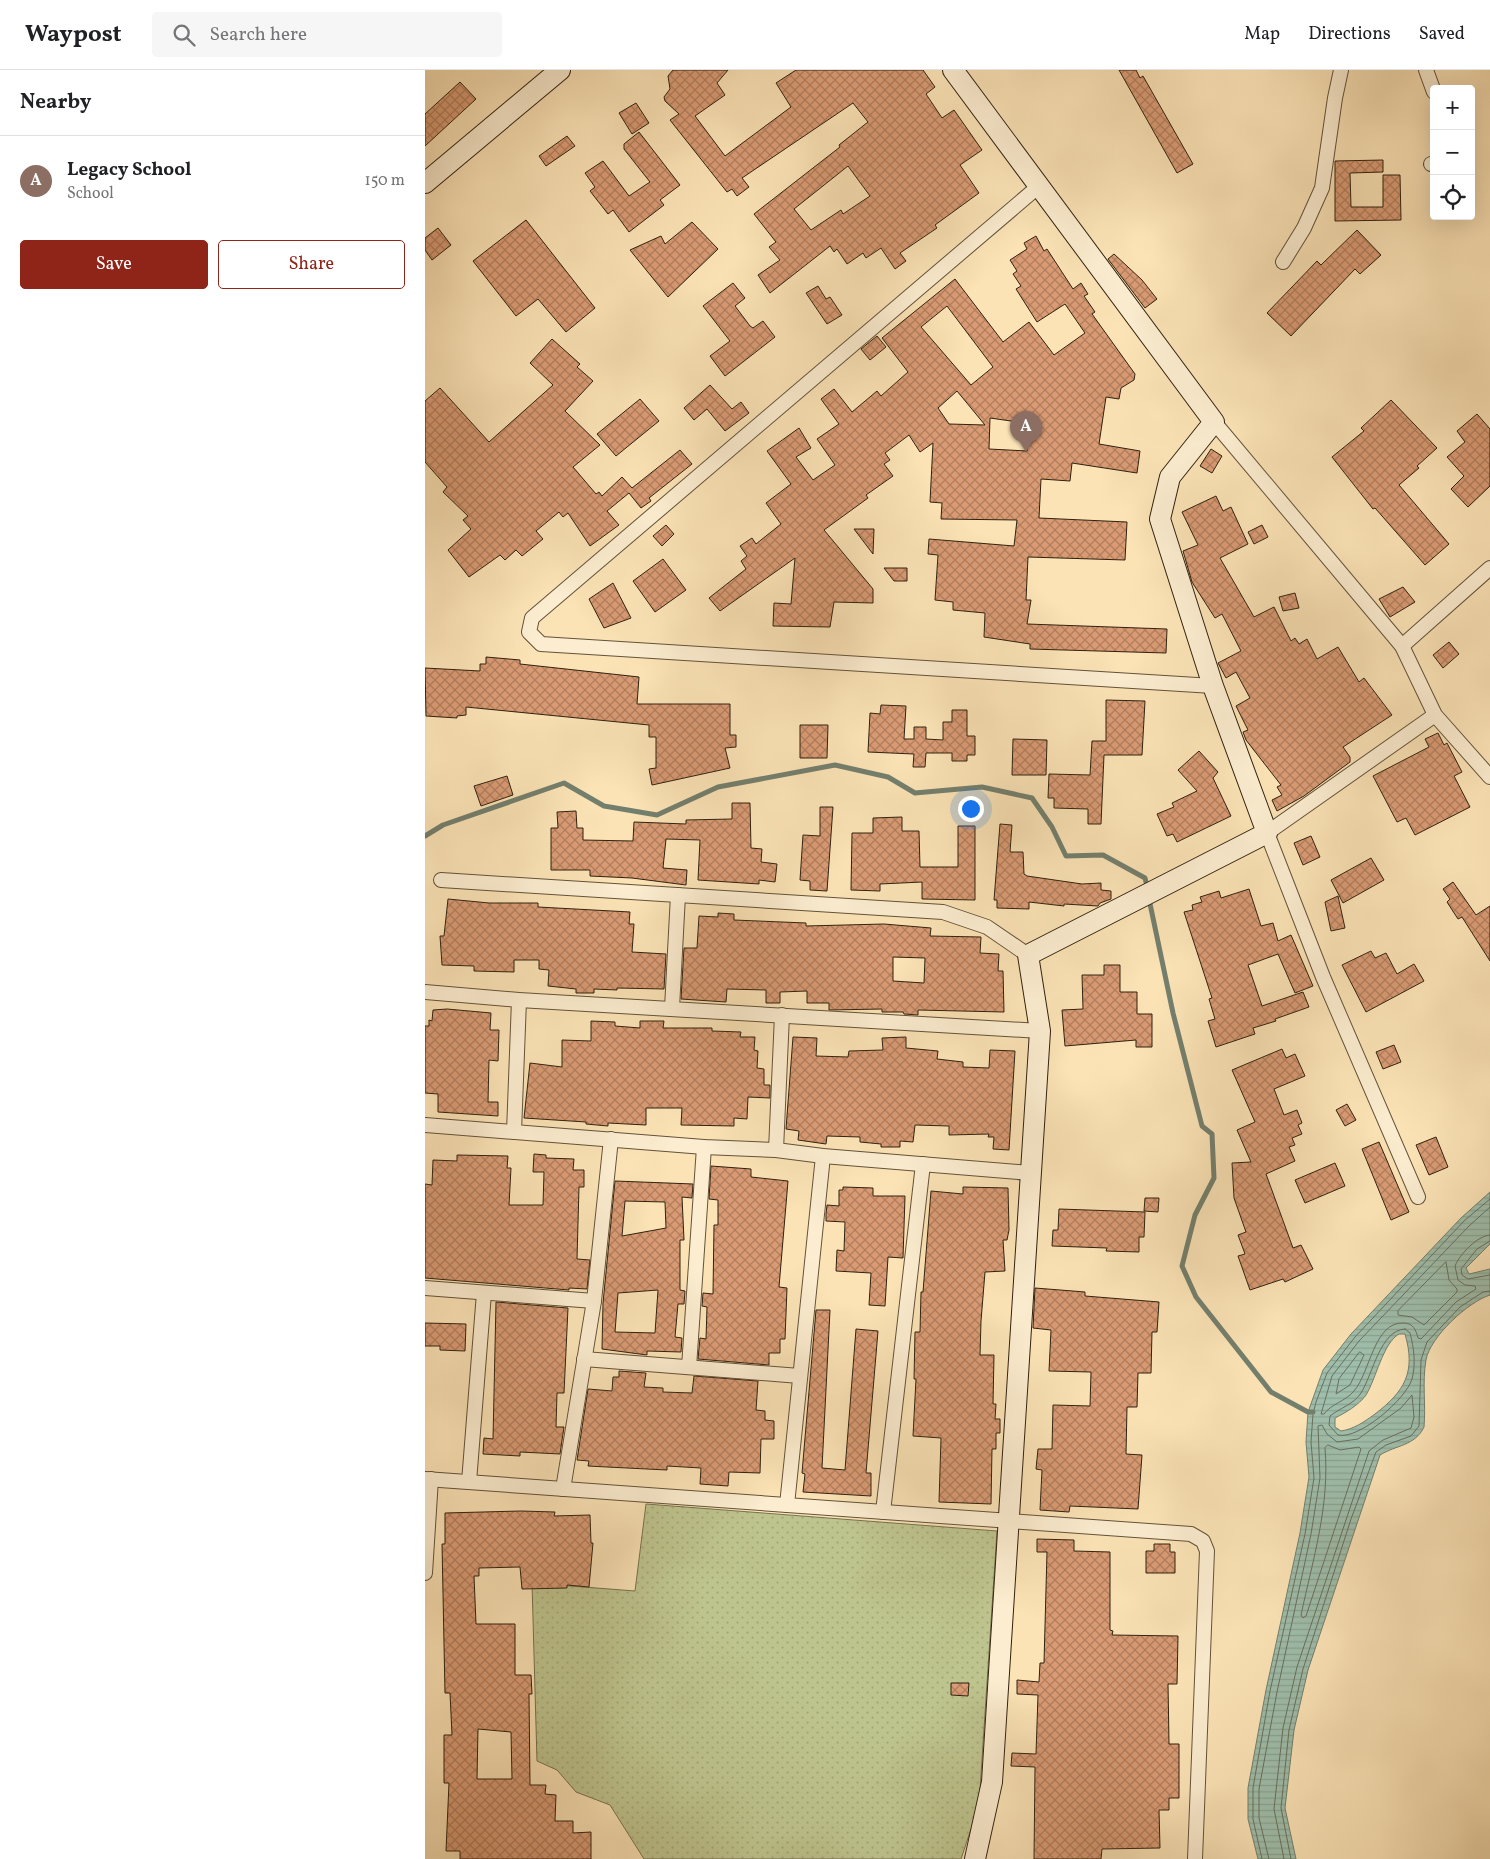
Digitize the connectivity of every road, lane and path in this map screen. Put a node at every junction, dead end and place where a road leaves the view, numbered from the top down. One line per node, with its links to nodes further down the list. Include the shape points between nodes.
1 (559, 70): 6 (street)
2 (953, 70): 7 (street)
3 (1341, 70): 8 (street, via 1322,188 1304,228)
4 (1426, 70): 5 (street)
5 (1431, 85)
6 (425, 183)
7 (1039, 186): 9 (street); 12 (street, via 532,618 529,632 541,644)
8 (1283, 262)
9 (1214, 422): 11 (street); 12 (street, via 1170,477 1160,519)
10 (1490, 568): 11 (street)
11 (1402, 646): 13 (street)
12 (1213, 686): 15 (street)
13 (1435, 715): 14 (street); 15 (street)
14 (1490, 777)
15 (1267, 833): 18 (street); 32 (street, via 1323,977)
16 (441, 880): 17 (street)
17 (678, 896): 18 (street, via 943,912 987,927); 21 (street)
18 (1028, 955): 23 (street)
19 (425, 992): 20 (street)
20 (519, 1000): 21 (street); 25 (street)
21 (672, 1008): 22 (street)
22 (782, 1015): 23 (street); 28 (street)
23 (1039, 1031): 31 (street)
24 (425, 1125): 25 (street)
25 (514, 1132): 26 (street)
26 (611, 1139): 27 (street); 35 (street)
27 (704, 1147): 28 (street); 37 (street)
28 (776, 1150): 29 (street)
29 (823, 1156): 30 (street); 38 (street)
30 (923, 1164): 31 (street); 43 (street)
31 (1031, 1172): 44 (street)
32 (1419, 1197)
33 (425, 1288): 34 (street)
34 (484, 1293): 35 (street); 40 (street)
35 (594, 1301): 36 (street)
36 (584, 1359): 37 (street); 41 (street)
37 (689, 1367): 38 (street)
38 (800, 1376): 42 (street)
39 (428, 1479): 40 (street); 45 (street)
40 (469, 1482): 41 (street)
41 (563, 1489): 42 (street)
42 (787, 1505): 43 (street)
43 (883, 1512): 44 (street)
44 (1010, 1521): 46 (street, via 992,1782); 47 (street, via 1191,1534 1203,1541 1207,1551)
45 (425, 1573)
46 (975, 1859)
47 (1195, 1859)

